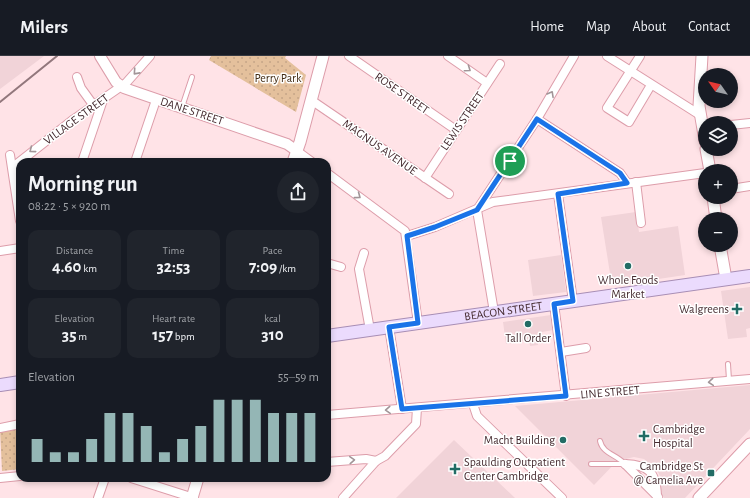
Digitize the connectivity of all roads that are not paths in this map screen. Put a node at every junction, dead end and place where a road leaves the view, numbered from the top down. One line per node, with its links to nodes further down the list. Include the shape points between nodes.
1 (100, 56): 16 (street)
2 (150, 56): 16 (street, VILLAGE STREET, one-way to 16, via 126,83)
3 (323, 56): 19 (main road)
4 (349, 56): 26 (street, ROSE STREET)
5 (448, 56): 14 (street, one-way to 14)
6 (574, 56): 23 (street, one-way to 6)
7 (607, 56): 11 (street)
8 (640, 56): 11 (street)
9 (702, 56): 22 (main road)
10 (500, 64): 14 (street, LEWIS STREET)
11 (630, 72): 15 (street); 15 (street, via 607,108 629,122)
12 (77, 77): 20 (street, via 81,88)
13 (192, 77): 21 (lane)
14 (487, 83): 26 (street, LEWIS STREET)
15 (651, 85): 22 (street)
16 (120, 86): 17 (street, VILLAGE STREET); 18 (street, DANE STREET)
17 (103, 100): 20 (street, VILLAGE STREET); 30 (street)
18 (156, 100): 21 (street, DANE STREET); 31 (street)
19 (311, 100): 27 (main road); 37 (street, MAGNUS AVENUE)
20 (94, 106): 29 (street, VILLAGE STREET, one-way to 29, via 74,119)
21 (182, 108): 27 (street, DANE STREET, via 287,144)
22 (700, 115)
23 (537, 119): 39 (street, via 620,173); 44 (street)
24 (750, 123): 25 (street)
25 (738, 125)
26 (456, 130): 37 (street, LEWIS STREET)
27 (297, 151): 32 (main road); 33 (street)
28 (10, 155): 34 (street)
29 (28, 158)
30 (83, 158)
31 (136, 158)
32 (294, 158)
33 (307, 158)
34 (16, 168)
35 (698, 174): 38 (street)
36 (331, 176): 46 (street, one-way to 46, via 405,231)
37 (425, 178): 42 (street, MAGNUS AVENUE)
38 (636, 182): 39 (street); 45 (street)
39 (627, 183): 43 (street)
40 (750, 186): 41 (street)
41 (738, 188)
42 (449, 194)
43 (558, 194): 44 (street, via 494,202); 55 (street)
44 (477, 210): 46 (street); 57 (street)
45 (641, 223)
46 (407, 236): 58 (street)
47 (16, 249): 48 (street)
48 (0, 251)
49 (721, 252): 54 (main road)
50 (364, 253): 60 (street, via 359,269)
51 (331, 264): 52 (street)
52 (341, 266)
53 (750, 276): 54 (main road, BEACON STREET)
54 (726, 279): 55 (main road, BEACON STREET)
55 (573, 301): 56 (main road, BEACON STREET)
56 (554, 304): 57 (main road, BEACON STREET); 63 (street)
57 (494, 312): 58 (main road, BEACON STREET)
58 (418, 323): 59 (main road, BEACON STREET)
59 (389, 327): 60 (main road, BEACON STREET); 72 (street)
60 (370, 330): 61 (main road, BEACON STREET)
61 (331, 335)
62 (586, 348): 63 (street)
63 (561, 352): 69 (street)
64 (728, 364): 66 (lane)
65 (750, 379): 66 (street, LINE STREET)
66 (730, 380): 69 (street, LINE STREET, one-way to 69)
67 (16, 383): 68 (main road)
68 (0, 385)
69 (566, 396): 70 (street, LINE STREET)
70 (473, 404): 71 (street, LINE STREET); 92 (street, via 477,416)
71 (417, 408): 72 (street, LINE STREET); 78 (street, via 416,424)
72 (402, 409): 73 (street, LINE STREET, one-way to 73)
73 (331, 415)
74 (16, 425): 75 (street)
75 (0, 428)
76 (600, 441): 81 (lane, via 606,452 619,457)
77 (750, 444): 88 (main road)
78 (376, 461): 79 (street, one-way to 78, via 366,459); 91 (street)
79 (331, 462)
80 (590, 464): 81 (lane)
81 (625, 464): 87 (street); 87 (street, via 647,468 655,479)
82 (16, 476): 83 (street)
83 (0, 477)
84 (103, 482): 89 (street)
85 (143, 482): 90 (street)
86 (197, 482): 90 (main road)
87 (658, 497)
88 (702, 497)
89 (98, 498)
90 (193, 498)
91 (343, 498)
92 (562, 498)

